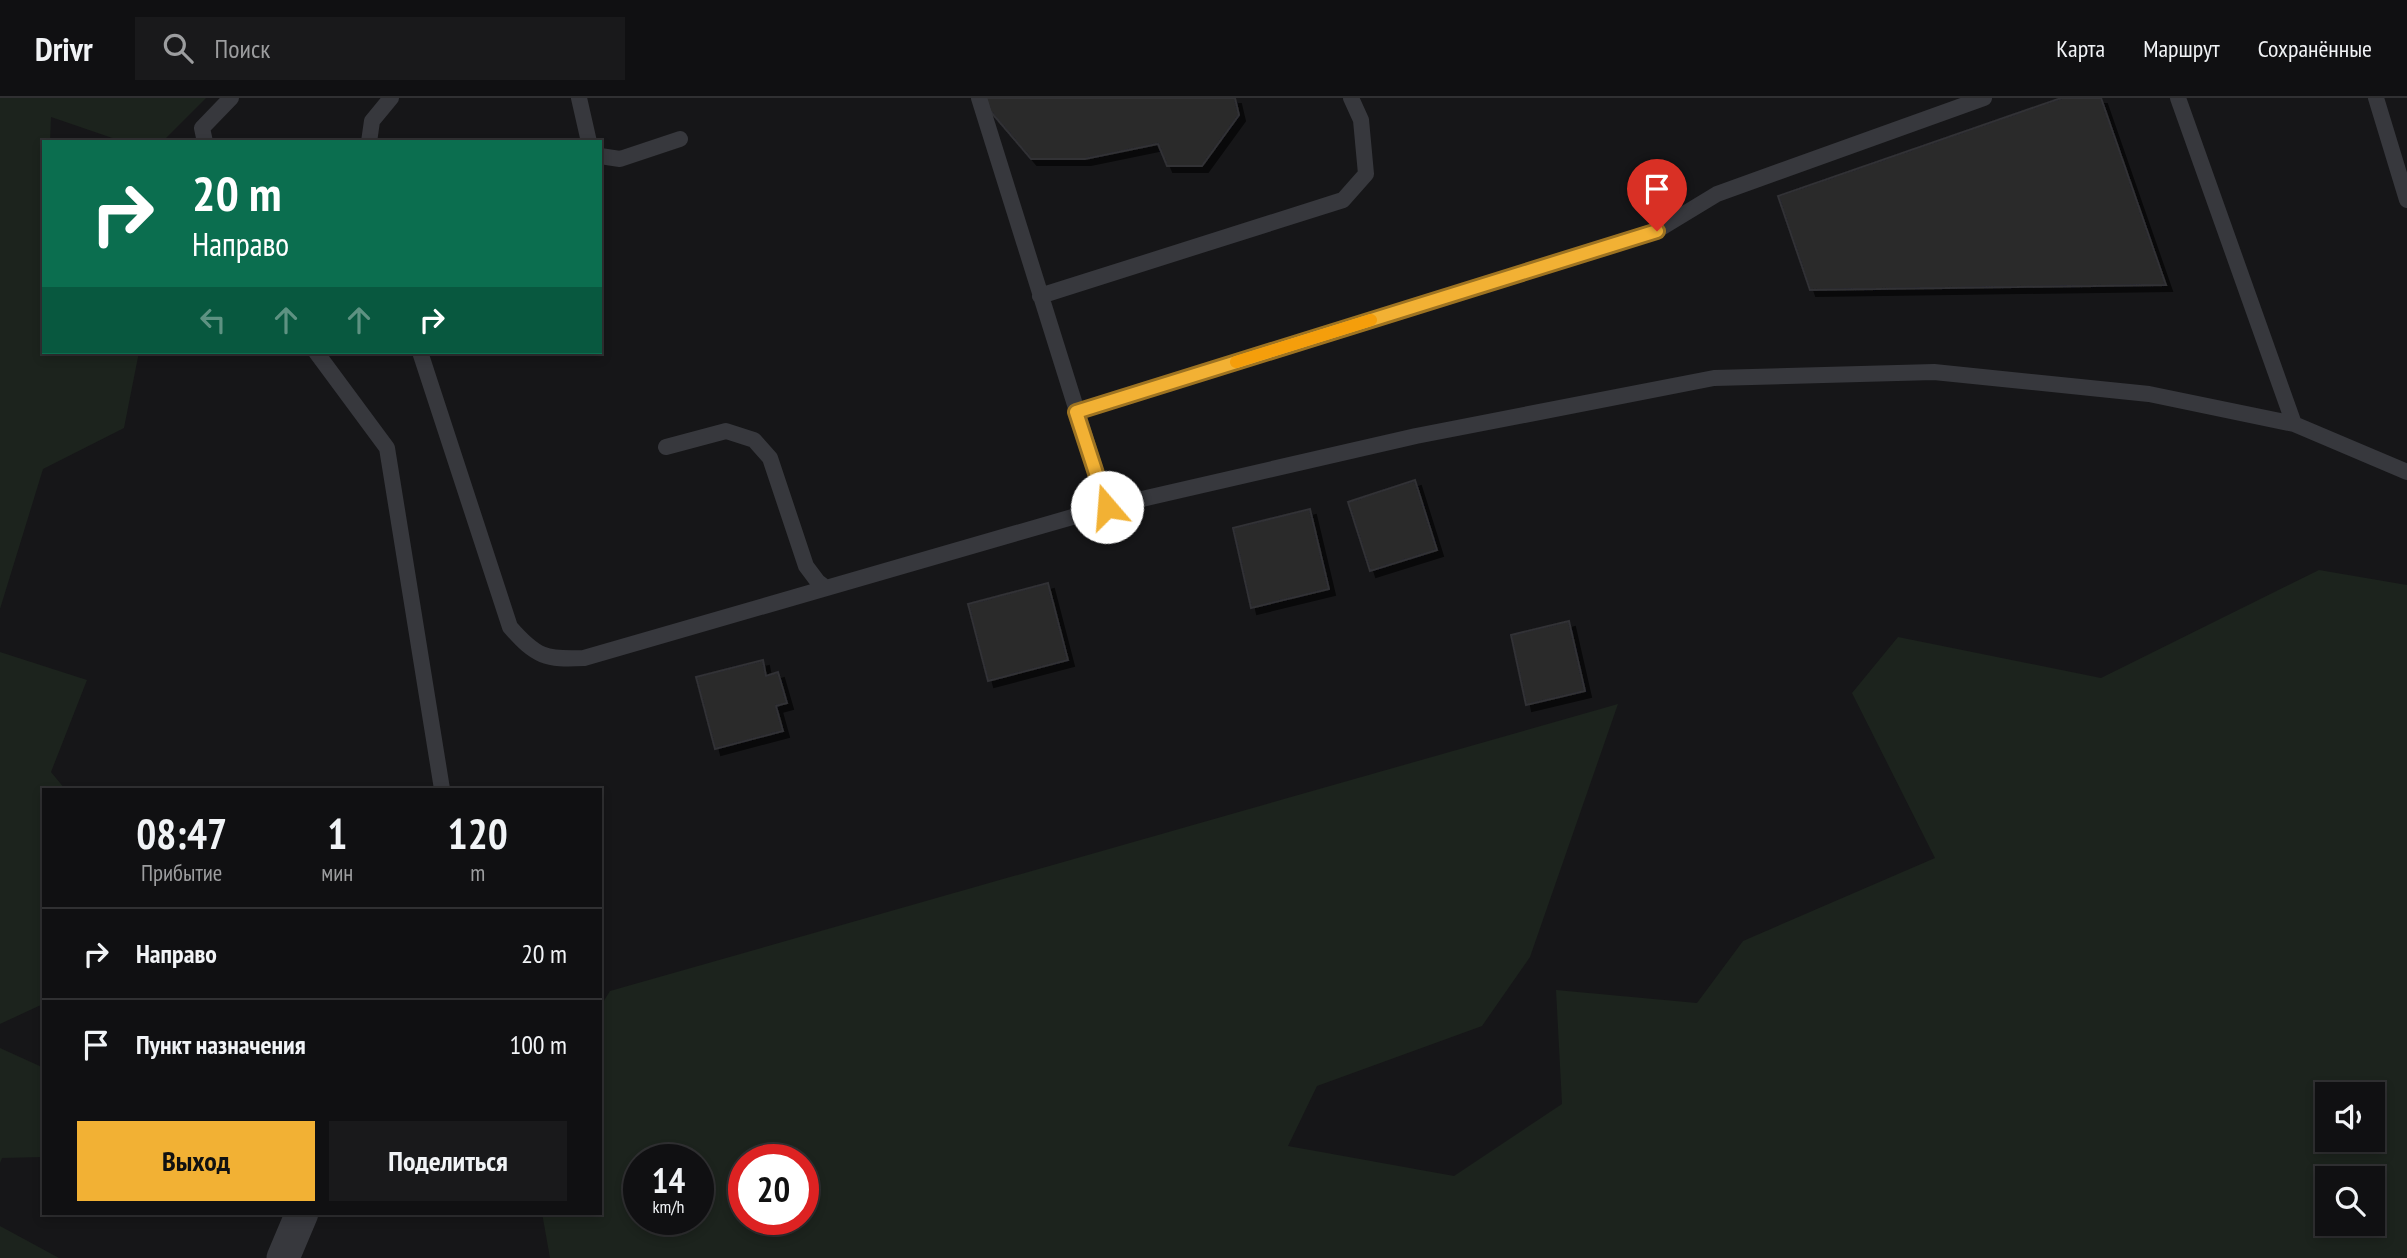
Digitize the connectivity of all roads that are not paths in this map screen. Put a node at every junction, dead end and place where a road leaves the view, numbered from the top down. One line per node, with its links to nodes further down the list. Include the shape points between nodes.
1 (231, 98): 10 (lane, via 202,128)
2 (391, 98): 11 (lane, via 372,121)
3 (579, 98): 12 (lane)
4 (979, 98): 15 (lane)
5 (1351, 98): 15 (lane, via 1361,120 1366,174 1343,200)
6 (1984, 98): 18 (lane, via 1717,194 1657,231)
7 (2178, 98): 19 (lane)
8 (2376, 98): 14 (lane)
9 (680, 139): 13 (lane, via 620,159)
10 (205, 140)
11 (369, 140)
12 (589, 140)
13 (602, 156)
14 (2407, 201)
15 (1040, 296): 18 (lane)
16 (317, 354): 24 (lane, via 387,448)
17 (421, 354): 23 (lane, via 510,627 526,646 554,659 584,657)
18 (1076, 412): 22 (lane)
19 (2294, 424): 21 (lane); 22 (lane, via 2149,394 1934,372 1714,378 1416,436)
20 (666, 447): 23 (lane, via 726,431 754,440 770,458 806,566)
21 (2407, 472)
22 (1107, 507): 23 (lane)
23 (826, 588)
24 (442, 788)
25 (301, 1215): 26 (street)
26 (283, 1258)

